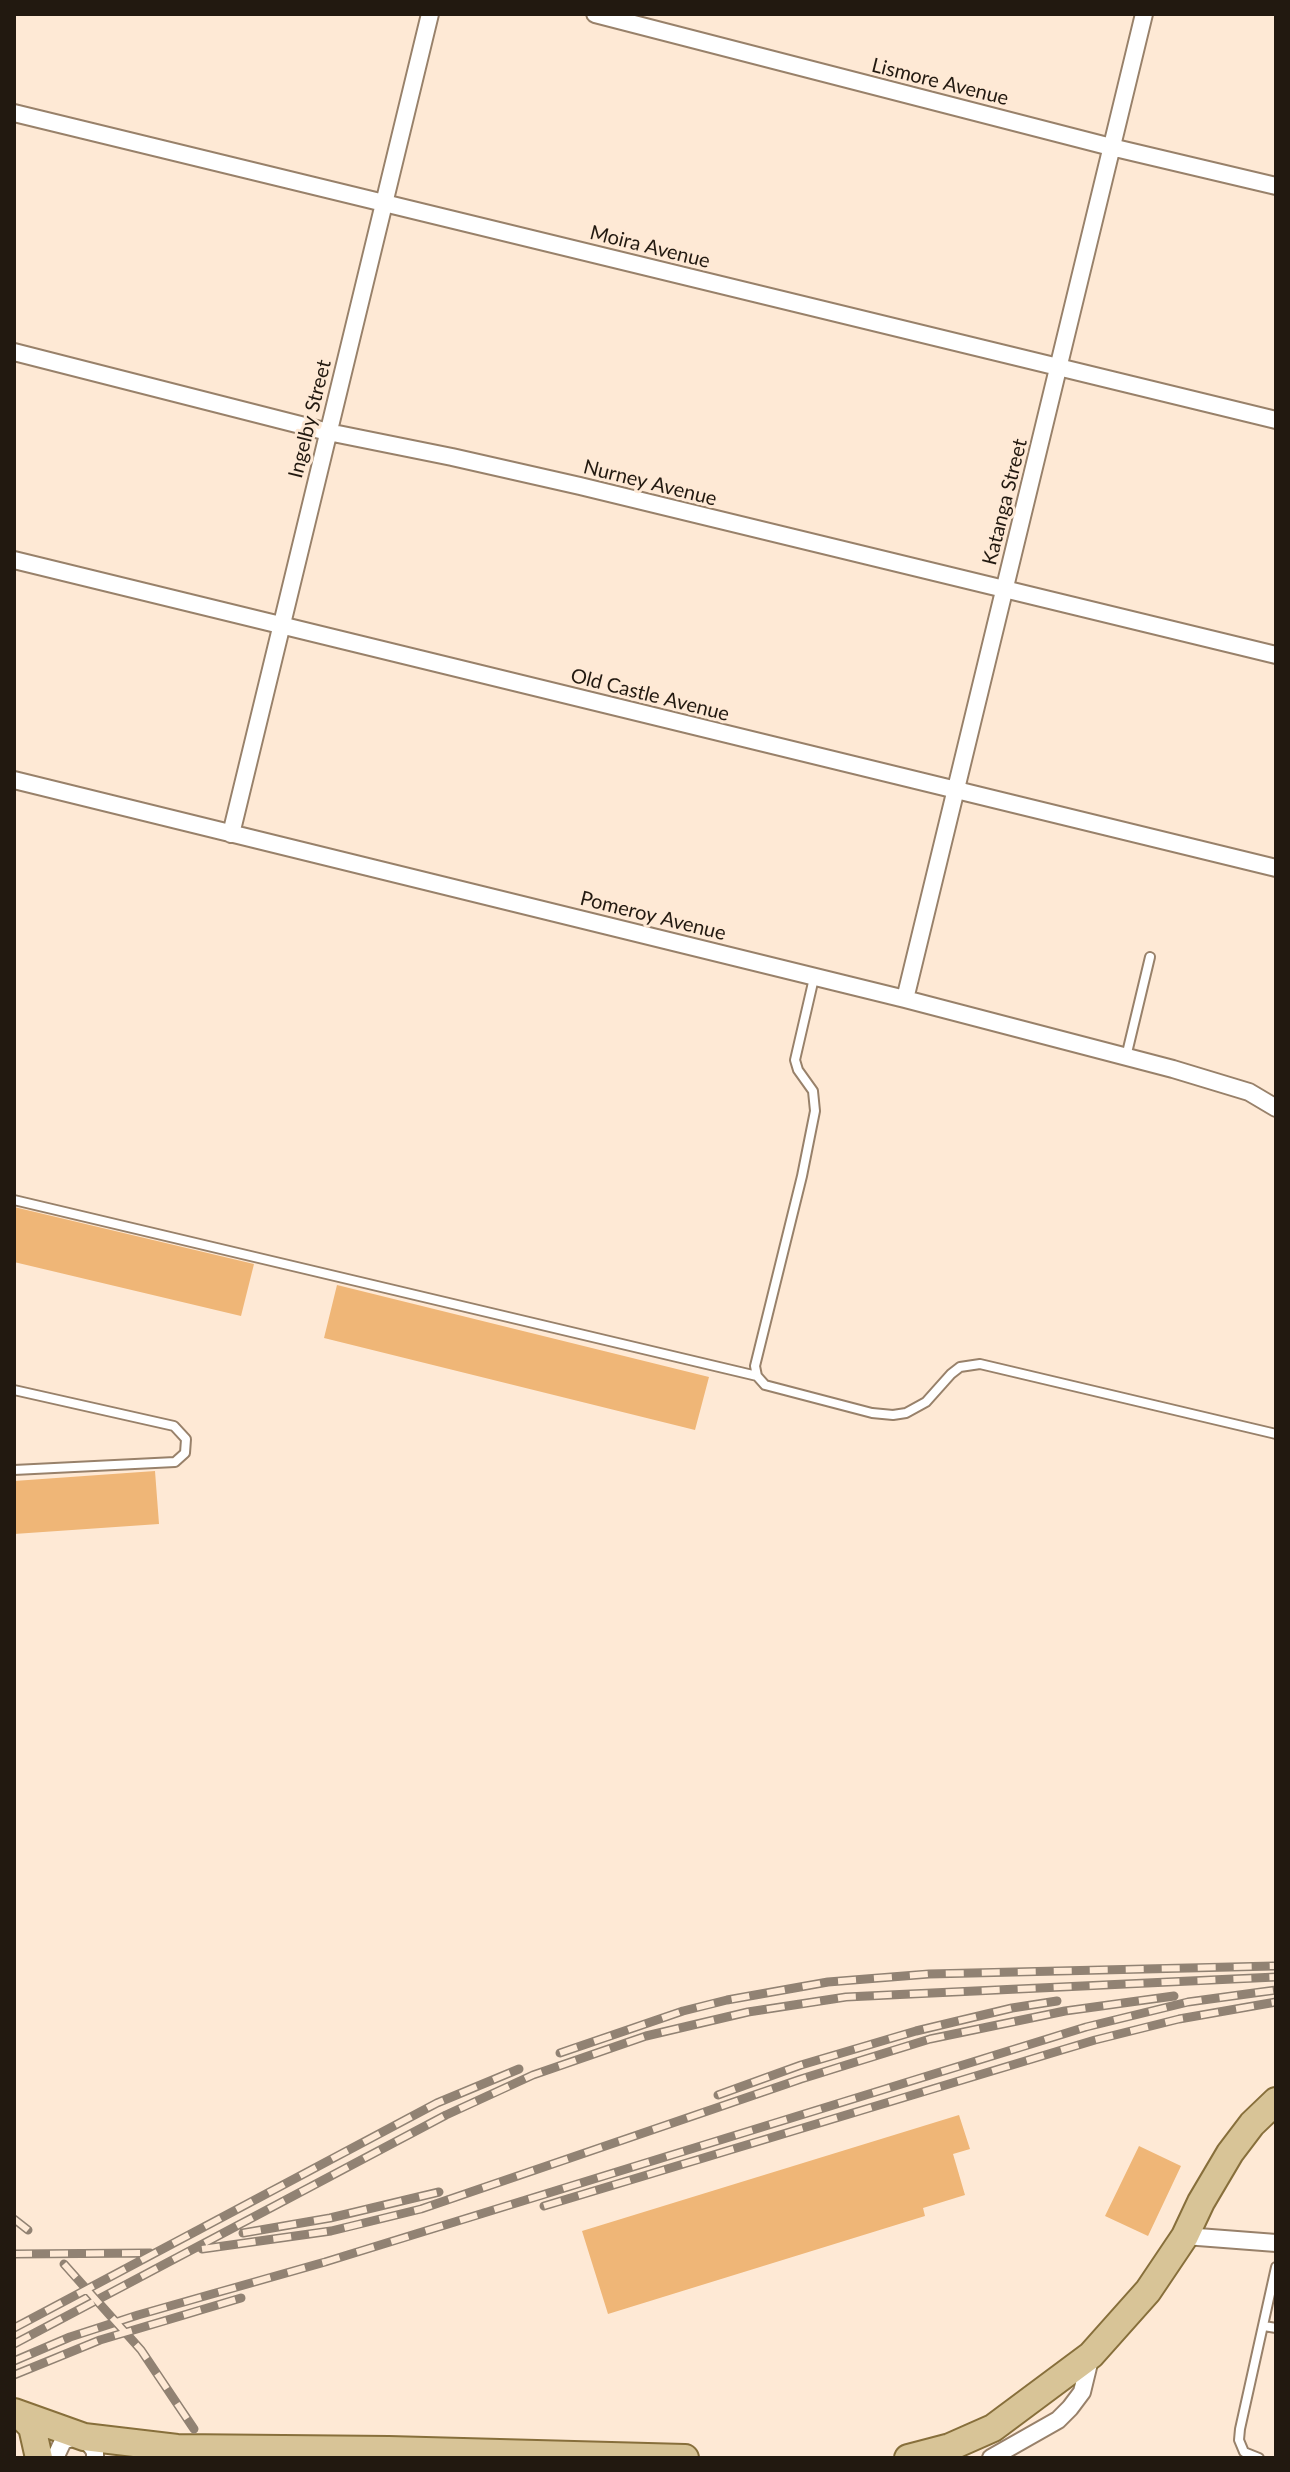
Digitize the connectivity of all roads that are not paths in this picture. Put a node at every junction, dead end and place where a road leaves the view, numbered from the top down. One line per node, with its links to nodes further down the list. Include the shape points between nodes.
1 (430, 14): 7 (street, Ingelby Street)
2 (595, 14): 5 (street, Lismore Avenue)
3 (1144, 14): 5 (street, Katanga Street)
4 (14, 113): 7 (street, Moira Avenue)
5 (1111, 147): 6 (street, Lismore Avenue); 9 (street, Katanga Street)
6 (1276, 186)
7 (384, 202): 9 (street, Moira Avenue); 11 (street, Ingelby Street)
8 (14, 352): 11 (street, Nurney Avenue)
9 (1058, 369): 10 (street, Moira Avenue); 13 (street, Katanga Street)
10 (1276, 420)
11 (328, 432): 13 (street, Nurney Avenue, via 537,476); 14 (street, Ingelby Street)
12 (14, 560): 14 (street, Old Castle Avenue)
13 (1005, 589): 15 (street, Nurney Avenue); 17 (street, Katanga Street)
14 (280, 624): 17 (street, Old Castle Avenue); 18 (street, Ingelby Street)
15 (1276, 655)
16 (14, 780): 18 (street, Pomeroy Avenue)
17 (954, 790): 19 (street, Old Castle Avenue); 22 (street, Katanga Street)
18 (231, 834): 21 (street, Pomeroy Avenue)
19 (1276, 868)
20 (1150, 957): 23 (lane)
21 (815, 977): 22 (street, Pomeroy Avenue); 26 (lane, via 795,1060 813,1091 815,1111 755,1366)
22 (905, 999): 23 (street, Pomeroy Avenue)
23 (1126, 1057): 24 (street, Pomeroy Avenue, via 1249,1092)
24 (1276, 1108)
25 (14, 1200): 26 (lane)
26 (757, 1376): 28 (lane, via 777,1389 893,1415 926,1402 960,1367 980,1364)
27 (14, 1390): 29 (lane, via 174,1426 186,1439 185,1453 175,1462)
28 (1276, 1434)
29 (14, 1470)
30 (1276, 2101): 31 (main road, via 1230,2153)
31 (1185, 2236): 32 (street); 36 (main road, via 1148,2291)
32 (1276, 2243)
33 (1276, 2267): 34 (lane)
34 (1264, 2326): 35 (lane); 46 (lane, via 1239,2440 1244,2452)
35 (1276, 2328)
36 (1091, 2355): 44 (main road, via 993,2428); 45 (street, via 1082,2392 1070,2408)
37 (17, 2413): 38 (main road); 40 (main road, via 32,2427)
38 (86, 2444): 39 (main road); 41 (street, via 63,2441)
39 (389, 2450): 42 (main road); 43 (main road)
40 (39, 2458)
41 (55, 2458)
42 (326, 2458)
43 (685, 2458)
44 (908, 2458)
45 (991, 2458)
46 (1259, 2458)

